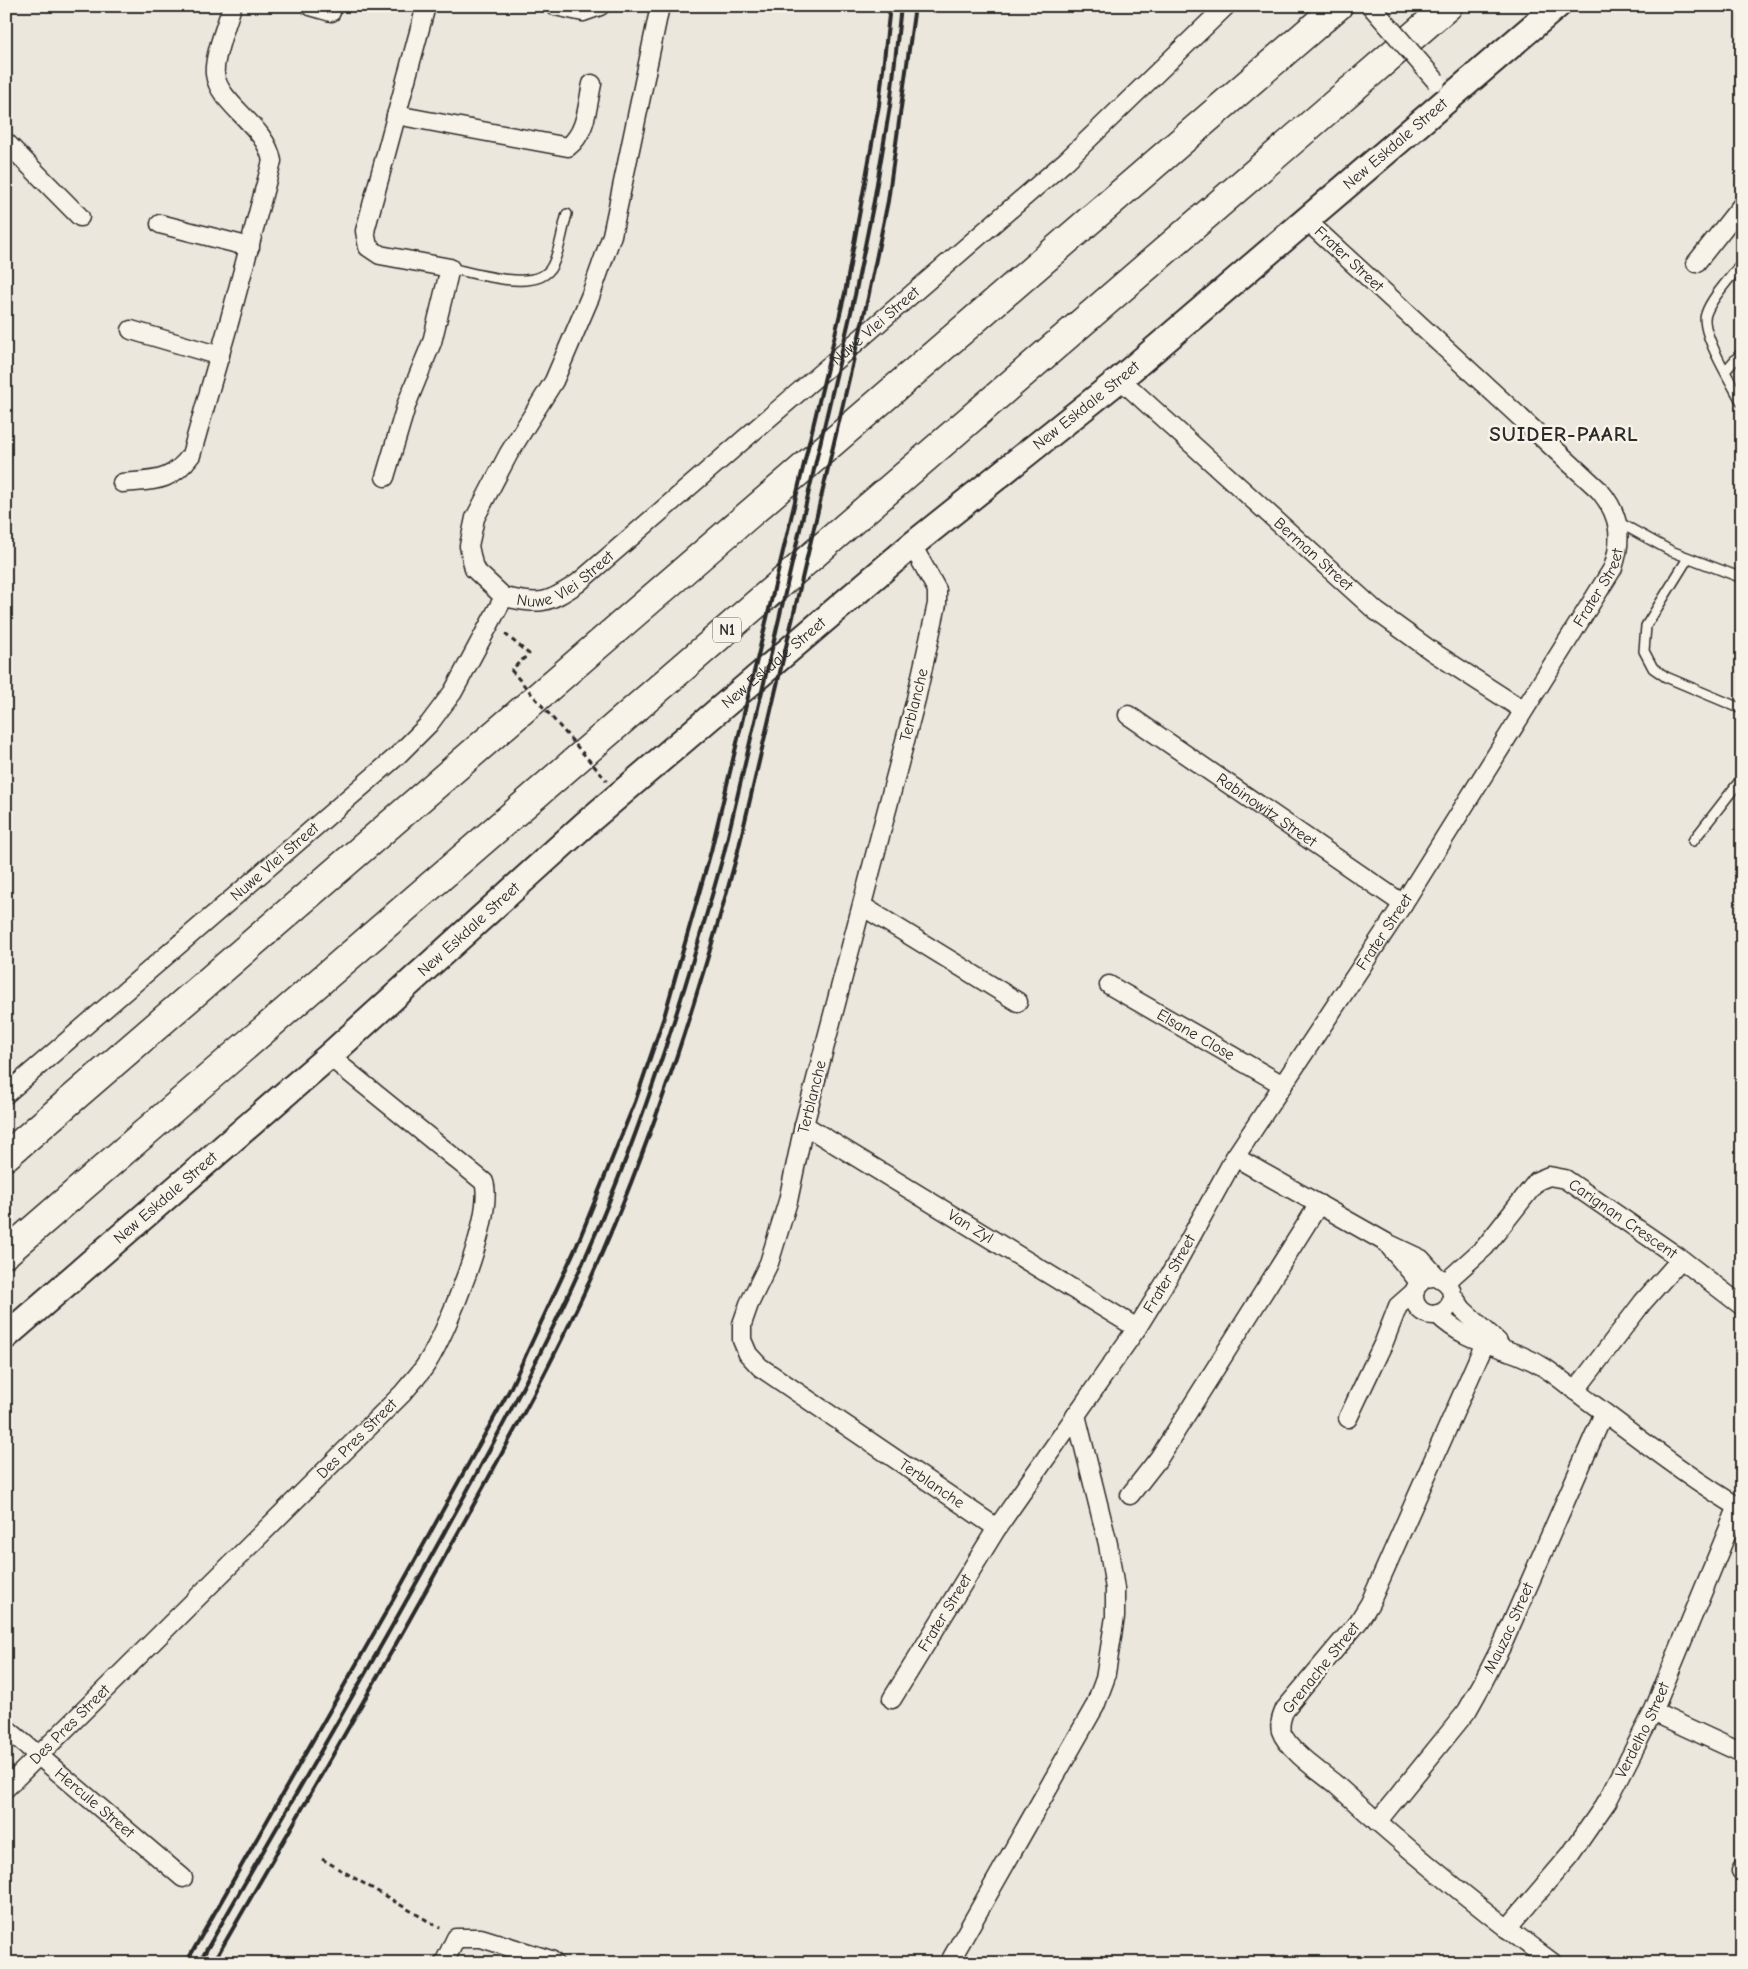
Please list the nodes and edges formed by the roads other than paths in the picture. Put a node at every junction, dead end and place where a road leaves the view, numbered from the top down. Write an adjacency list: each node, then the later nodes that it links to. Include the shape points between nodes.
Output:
1 (232, 6): 22 (street, via 216,62 217,82 263,138 272,161)
2 (310, 6): 12 (street)
3 (426, 6): 15 (street)
4 (555, 6): 5 (street, via 583,12)
5 (600, 6)
6 (660, 6): 38 (street, Nuwe Vlei Street, via 612,236 590,297 554,380 508,453 475,518 470,546 474,569)
7 (1226, 6): 38 (street, Nuwe Vlei Street, via 1067,160 578,583 547,601 532,603)
8 (1338, 6): 48 (highway)
9 (1371, 6): 14 (street, bridge)
10 (1448, 6): 58 (highway, N1)
11 (1557, 6): 14 (street, New Eskdale Street)
12 (330, 12)
13 (592, 84): 15 (street, via 583,129 568,147)
14 (1444, 89): 20 (street, New Eskdale Street)
15 (396, 116): 25 (street, via 365,231 368,247 380,255)
16 (6, 142): 19 (street)
17 (1742, 205): 23 (street)
18 (567, 214): 25 (lane, via 552,267 538,279 522,281)
19 (80, 217)
20 (1307, 221): 30 (street, New Eskdale Street); 34 (street, Frater Street, via 1599,490 1610,502)
21 (160, 224): 22 (street)
22 (250, 248): 28 (street)
23 (1696, 263)
24 (1742, 263): 29 (lane, via 1705,316 1706,331)
25 (450, 268): 32 (street, via 432,342 407,402)
26 (131, 330): 28 (street)
27 (1742, 352): 29 (lane)
28 (220, 356): 33 (street, via 195,446 184,466 165,479)
29 (1726, 370): 31 (lane)
30 (1120, 379): 35 (street, New Eskdale Street); 40 (street, Berman Street, via 1376,611)
31 (1742, 402)
32 (385, 477)
33 (122, 483)
34 (1618, 522): 36 (lane); 40 (street, Frater Street, via 1613,568)
35 (912, 545): 45 (street, Terblanche, via 938,590 938,604); 49 (street, New Eskdale Street, via 584,825)
36 (1688, 558): 37 (lane); 39 (lane, via 1646,626 1644,651 1653,668 1666,676)
37 (1742, 578)
38 (504, 597): 51 (street, Nuwe Vlei Street, via 452,692 423,731)
39 (1742, 709)
40 (1523, 710): 44 (street, Frater Street)
41 (1128, 715): 44 (street, Rabinowitz Street)
42 (1742, 778): 43 (lane)
43 (1693, 841)
44 (1403, 904): 50 (street, Frater Street)
45 (862, 906): 47 (street); 52 (street, Terblanche)
46 (1109, 984): 50 (street, Elsane Close)
47 (1018, 1002)
48 (129, 1049): 53 (highway); 54 (highway)
49 (328, 1056): 65 (street, New Eskdale Street); 79 (street, Des Pres Street, via 484,1182 487,1198 484,1216 457,1304 427,1364 404,1393)
50 (1283, 1085): 55 (street, Frater Street)
51 (6, 1094)
52 (804, 1125): 64 (street, Van Zyl); 74 (street, Terblanche, via 788,1202 769,1263 748,1304 742,1324 742,1340 748,1354 760,1366)
53 (6, 1147)
54 (6, 1156)
55 (1235, 1157): 56 (street); 64 (street, Frater Street)
56 (1319, 1204): 57 (street); 72 (street, via 1159,1458)
57 (1387, 1243): 60 (street, via 1421,1259); 61 (street)
58 (6, 1253)
59 (1681, 1259): 60 (street, Carignan Crescent, via 1565,1180 1549,1176 1532,1185 1485,1247); 62 (street, Carignan Crescent); 68 (street, via 1643,1302)
60 (1445, 1285): 61 (street, via 1428,1278); 63 (street, via 1450,1305); 66 (street)
61 (1418, 1287): 63 (street, via 1415,1301); 67 (street, via 1398,1306)
62 (1742, 1306)
63 (1430, 1312): 66 (street, via 1460,1333); 67 (street, via 1407,1317)
64 (1137, 1328): 70 (street, Frater Street)
65 (6, 1336)
66 (1487, 1339): 68 (street, via 1544,1367); 81 (street, Grenache Street, via 1370,1603 1280,1719 1281,1731 1287,1741)
67 (1384, 1342): 71 (street)
68 (1575, 1391): 69 (street)
69 (1604, 1413): 73 (street); 81 (street, Mauzac Street, via 1481,1686 1467,1711)
70 (1076, 1415): 74 (street, Frater Street); 86 (street, via 1116,1589 1116,1617 1105,1679 1095,1706)
71 (1348, 1418)
72 (1130, 1495)
73 (1740, 1508): 76 (street, Verdelho Street)
74 (998, 1528): 75 (street, Frater Street)
75 (892, 1699)
76 (1653, 1712): 78 (street); 83 (street, Verdelho Street, via 1608,1800 1570,1855)
77 (6, 1728): 79 (street, Hercule Street)
78 (1742, 1753)
79 (37, 1756): 80 (street, Des Pres Street); 82 (street, Hercule Street)
80 (6, 1788)
81 (1377, 1822): 83 (street, Grenache Street)
82 (183, 1878)
83 (1507, 1929): 87 (street, Grenache Street)
84 (444, 1963): 85 (street, via 456,1938 481,1938)
85 (554, 1963)
86 (949, 1963)
87 (1553, 1963)

